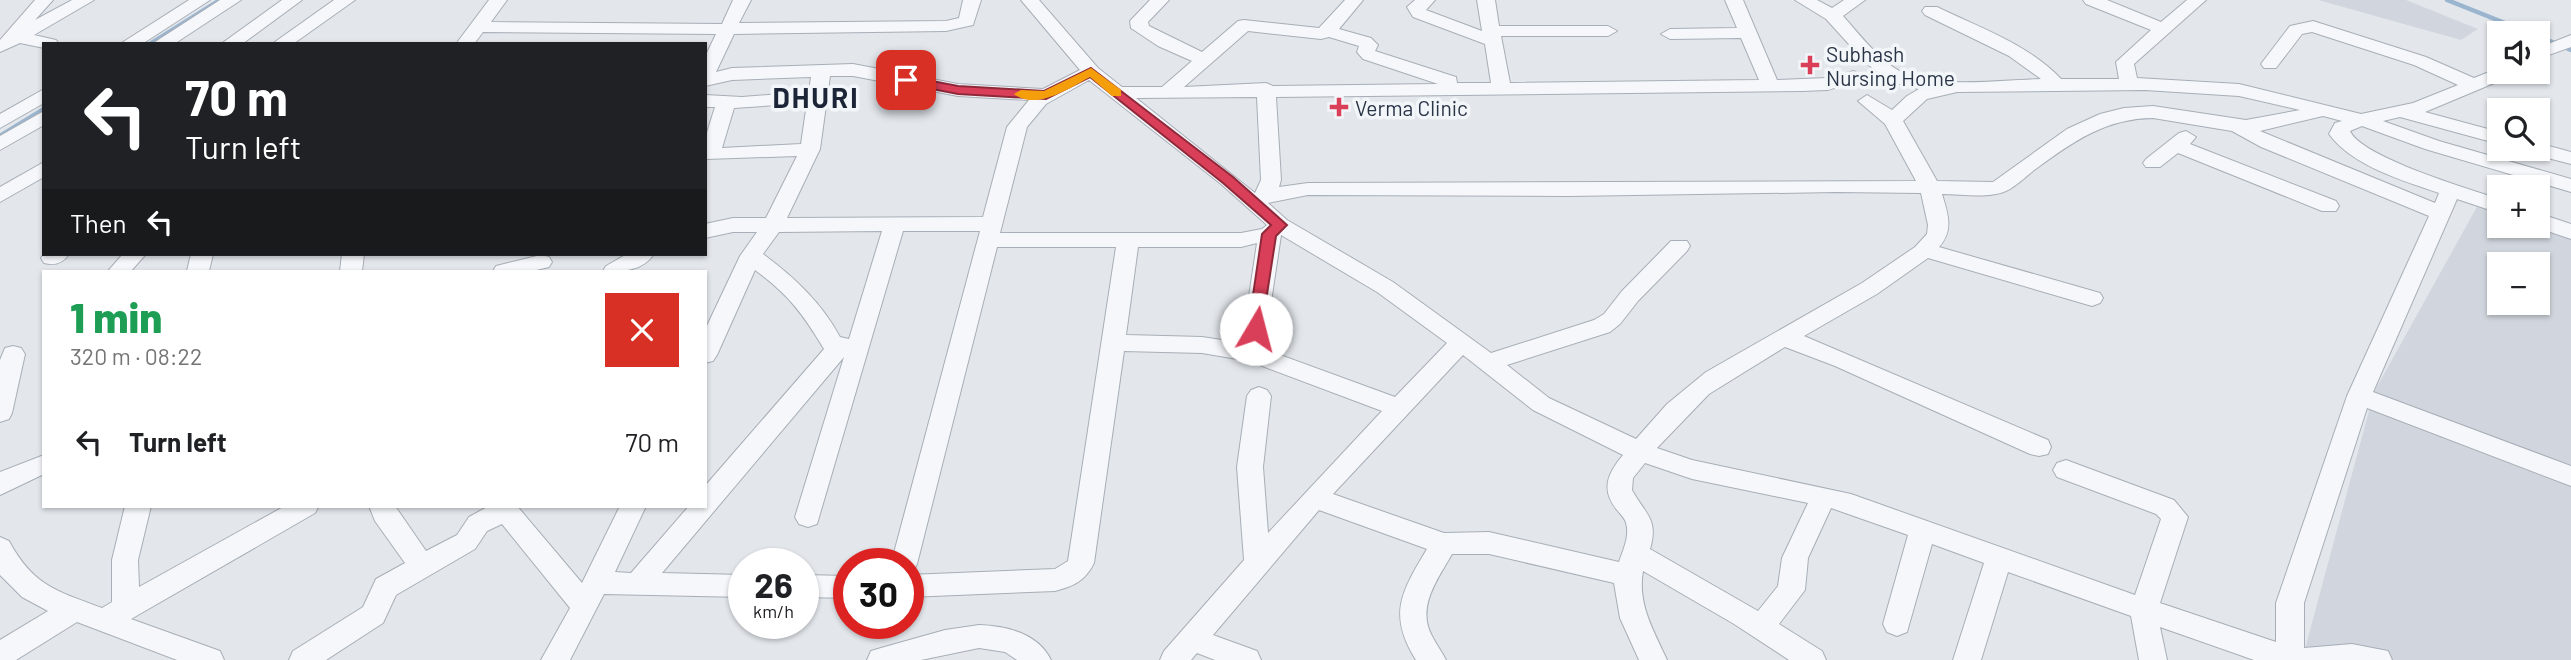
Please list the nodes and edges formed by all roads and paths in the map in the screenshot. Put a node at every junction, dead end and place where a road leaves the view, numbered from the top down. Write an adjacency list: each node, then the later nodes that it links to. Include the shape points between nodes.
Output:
1 (44, 0): 31 (street)
2 (85, 0): 31 (street)
3 (201, 0): 33 (street)
4 (232, 0): 34 (street)
5 (293, 0): 35 (street)
6 (346, 0): 36 (street)
7 (498, 0): 22 (street)
8 (742, 0): 24 (street)
9 (972, 0): 24 (street, via 969,18 957,25)
10 (1030, 0): 44 (street)
11 (1160, 0): 41 (street, via 1139,21 1140,28)
12 (1354, 0): 27 (street)
13 (1426, 0): 30 (street, via 1416,7 1419,13)
14 (1486, 0): 30 (street)
15 (1734, 0): 28 (street)
16 (1804, 0): 21 (street)
17 (1856, 0): 21 (street)
18 (2092, 0): 25 (street)
19 (2197, 0): 25 (street)
20 (1931, 11): 51 (street, via 2031,61)
21 (1832, 15): 49 (street)
22 (477, 27): 23 (street); 37 (street)
23 (550, 28): 24 (street); 38 (street)
24 (726, 29): 45 (street)
25 (2163, 29): 52 (street, via 2125,62)
26 (1608, 31): 30 (street)
27 (1328, 32): 41 (street, via 1315,35 1244,25); 54 (street, via 1365,42 1370,55)
28 (1748, 33): 29 (street); 50 (street)
29 (1670, 34)
30 (1492, 36): 55 (street)
31 (7, 40): 39 (street)
32 (2571, 40): 40 (street)
33 (132, 42)
34 (164, 42)
35 (233, 42)
36 (284, 42)
37 (466, 42)
38 (541, 42)
39 (42, 43)
40 (2550, 49)
41 (1206, 60): 58 (street)
42 (2270, 64): 53 (street, via 2296,30 2313,26 2420,61)
43 (821, 71): 47 (street); 60 (street, via 868,72 958,90); 62 (street)
44 (1091, 72): 59 (street); 60 (street)
45 (707, 73)
46 (1896, 77): 49 (street, via 1879,72); 57 (street); 63 (street, via 1912,91)
47 (707, 78)
48 (2487, 79): 53 (street)
49 (1863, 81): 50 (street); 63 (street, via 1895,106); 69 (street)
50 (1770, 85): 55 (street)
51 (2056, 85): 52 (street); 57 (street)
52 (2130, 85): 65 (street, via 2238,90)
53 (2473, 85): 66 (street)
54 (1469, 87): 55 (street); 56 (street)
55 (1501, 87)
56 (1266, 89): 58 (street); 85 (street, via 1272,160 1269,188)
57 (1937, 89): 63 (street)
58 (1169, 90): 59 (street)
59 (1116, 93): 85 (street)
60 (1046, 95): 94 (street, via 1031,106 1017,127)
61 (42, 97): 71 (street)
62 (817, 97): 64 (street); 76 (street)
63 (1909, 101): 69 (street)
64 (718, 102): 76 (street, via 713,155)
65 (2319, 111): 68 (street); 72 (street, via 2266,125)
66 (2403, 112): 68 (street); 73 (street)
67 (42, 118): 74 (street)
68 (2363, 120): 82 (street); 83 (street, via 2342,127 2339,134 2371,156)
69 (1893, 121): 81 (street)
70 (2206, 121): 72 (street); 75 (street); 81 (street, via 2158,112 2123,114 2080,132 2000,186)
71 (0, 122)
72 (2237, 126): 88 (street)
73 (2487, 135)
74 (0, 144)
75 (2175, 145): 79 (street); 87 (street)
76 (810, 149): 90 (street)
77 (2550, 153): 78 (street)
78 (2571, 159)
79 (2153, 163)
80 (42, 169): 84 (street)
81 (1928, 186): 85 (street, via 1308,188); 98 (street, via 1937,207 1939,229)
82 (2571, 186)
83 (2451, 189): 86 (street); 88 (street)
84 (0, 196)
85 (1260, 198): 93 (street)
86 (2487, 202)
87 (2329, 206)
88 (2441, 213): 116 (street)
89 (2550, 224): 95 (street)
90 (773, 226): 91 (street); 92 (street); 101 (street)
91 (894, 226): 94 (street); 110 (street)
92 (707, 230)
93 (1275, 230): 96 (street, via 1241,240); 108 (street, via 1370,277); 112 (street)
94 (989, 232): 96 (street); 137 (street)
95 (2571, 232)
96 (1128, 240): 109 (street)
97 (1679, 246): 114 (street, via 1602,326)
98 (1924, 250): 106 (street); 107 (street)
99 (133, 256): 103 (street)
100 (640, 256): 105 (street)
101 (751, 256): 110 (street, via 790,285 820,321 829,341); 111 (street)
102 (541, 262): 104 (street)
103 (120, 270)
104 (508, 270)
105 (616, 270)
106 (2092, 298)
107 (1783, 337): 119 (street); 120 (street, via 1681,402)
108 (1462, 342): 114 (street); 117 (street)
109 (1114, 343): 112 (street, via 1189,344); 144 (street, via 1077,571 1055,580)
110 (848, 347): 127 (street); 134 (street, via 838,421)
111 (707, 351)
112 (1252, 353): 117 (street)
113 (13, 354): 118 (street)
114 (1486, 363): 120 (street, via 1541,404)
115 (1259, 396): 140 (street, via 1250,467)
116 (2360, 396): 123 (street); 166 (street, via 2290,603)
117 (1399, 408): 126 (street)
118 (0, 413)
119 (2039, 447)
120 (1640, 452): 125 (street, via 1692,469); 141 (street, via 1618,483 1640,524)
121 (42, 465): 124 (street)
122 (2066, 470): 148 (street, via 2165,507 2175,517)
123 (2571, 476)
124 (0, 485)
125 (1824, 496): 135 (street); 151 (street, via 1795,558 1791,590)
126 (1314, 498): 136 (street); 140 (street)
127 (707, 502)
128 (138, 508): 149 (street)
129 (303, 508): 149 (street)
130 (382, 508): 142 (street)
131 (504, 508): 142 (street, via 478,524 466,542); 146 (street)
132 (632, 508): 146 (street)
133 (701, 508): 143 (street)
134 (808, 517)
135 (1922, 531): 139 (street); 150 (street)
136 (1444, 544): 141 (street, via 1489,543); 155 (street, via 1410,611)
137 (908, 548)
138 (1, 557): 147 (street, via 23,583 46,599)
139 (1999, 558): 148 (street); 164 (street)
140 (1258, 564): 152 (street)
141 (1631, 564): 151 (street); 162 (street, via 1628,599)
142 (422, 567): 157 (street, via 382,591 373,615)
143 (637, 584): 145 (street); 146 (street)
144 (924, 585)
145 (728, 586)
146 (591, 595): 158 (street)
147 (75, 609): 149 (street); 154 (street)
148 (2144, 610): 165 (street); 166 (street)
149 (116, 615): 156 (street)
150 (1897, 624)
151 (1761, 627): 163 (street)
152 (1183, 650): 161 (street)
153 (916, 654): 159 (street); 160 (street, via 971,638 995,637 1013,642)
154 (0, 655)
155 (1428, 659)
156 (210, 660)
157 (303, 660)
158 (555, 660)
159 (881, 660)
160 (1037, 660)
161 (1247, 660)
162 (1653, 660)
163 (1812, 660)
164 (1967, 660)
165 (2153, 660)
166 (2291, 660): 167 (street)
167 (2296, 660)
168 (2305, 660): 169 (street, via 2352,656)
169 (2378, 660)

